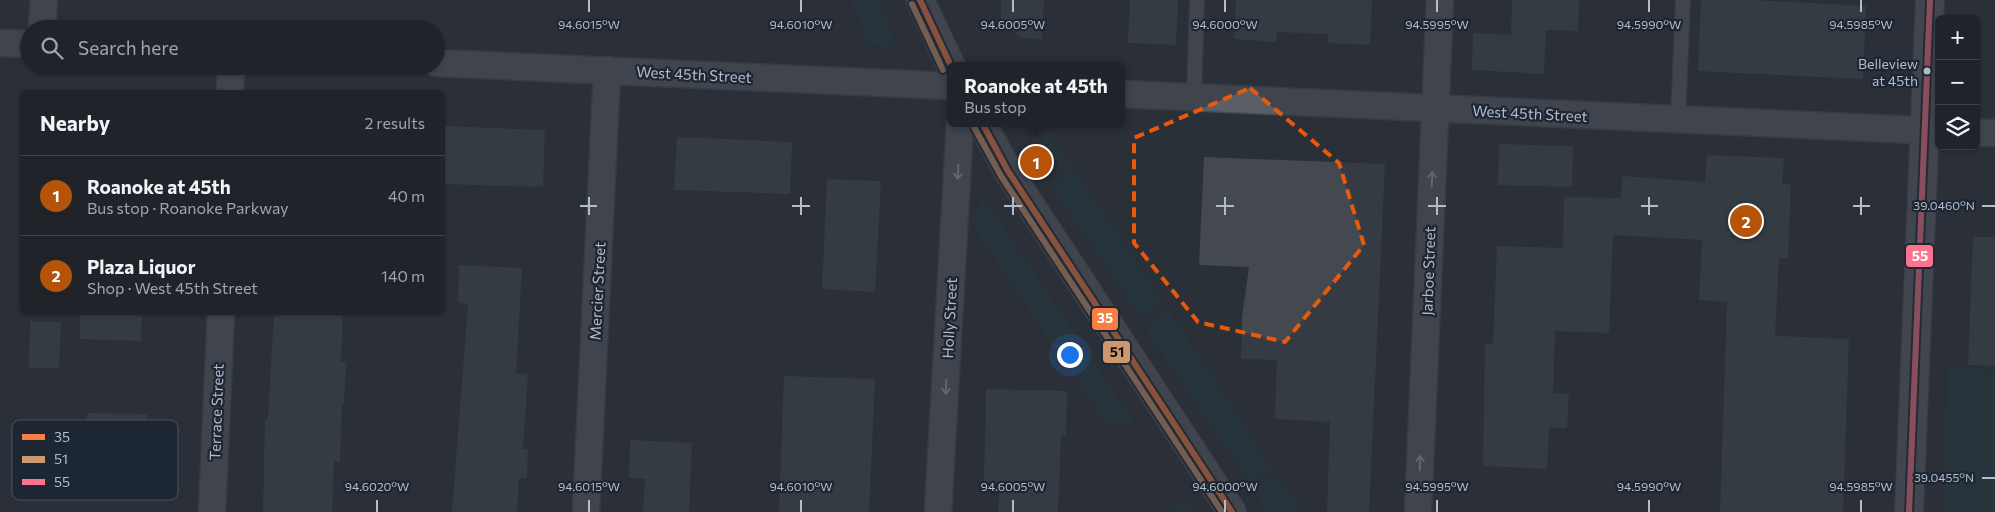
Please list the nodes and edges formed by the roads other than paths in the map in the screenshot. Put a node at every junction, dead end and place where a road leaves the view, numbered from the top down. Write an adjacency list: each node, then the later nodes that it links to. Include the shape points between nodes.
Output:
1 (44, 0): 7 (street)
2 (1197, 0): 17 (lane)
3 (1440, 0): 18 (street, Jarboe Street)
4 (1683, 0): 19 (lane)
5 (1930, 0): 22 (main road)
6 (927, 5): 10 (street)
7 (43, 20)
8 (0, 43): 9 (street)
9 (20, 44)
10 (950, 62)
11 (445, 63): 12 (street, West 45th Street)
12 (607, 70): 14 (street, West 45th Street); 27 (street, Mercier Street)
13 (231, 75): 15 (street)
14 (947, 86)
15 (230, 90)
16 (1125, 94): 17 (street, West 45th Street)
17 (1194, 98): 18 (street, West 45th Street)
18 (1435, 108): 19 (street, West 45th Street); 30 (street, Jarboe Street, one-way to 18)
19 (1678, 120): 22 (street, West 45th Street)
20 (960, 127): 28 (street, Holly Street, one-way to 28)
21 (984, 127): 29 (street, via 1008,171)
22 (1931, 131): 31 (main road)
23 (1980, 133): 24 (street)
24 (1995, 133)
25 (221, 315): 26 (street, Terrace Street)
26 (212, 512)
27 (586, 512)
28 (938, 512)
29 (1232, 512)
30 (1418, 512)
31 (1909, 512)

